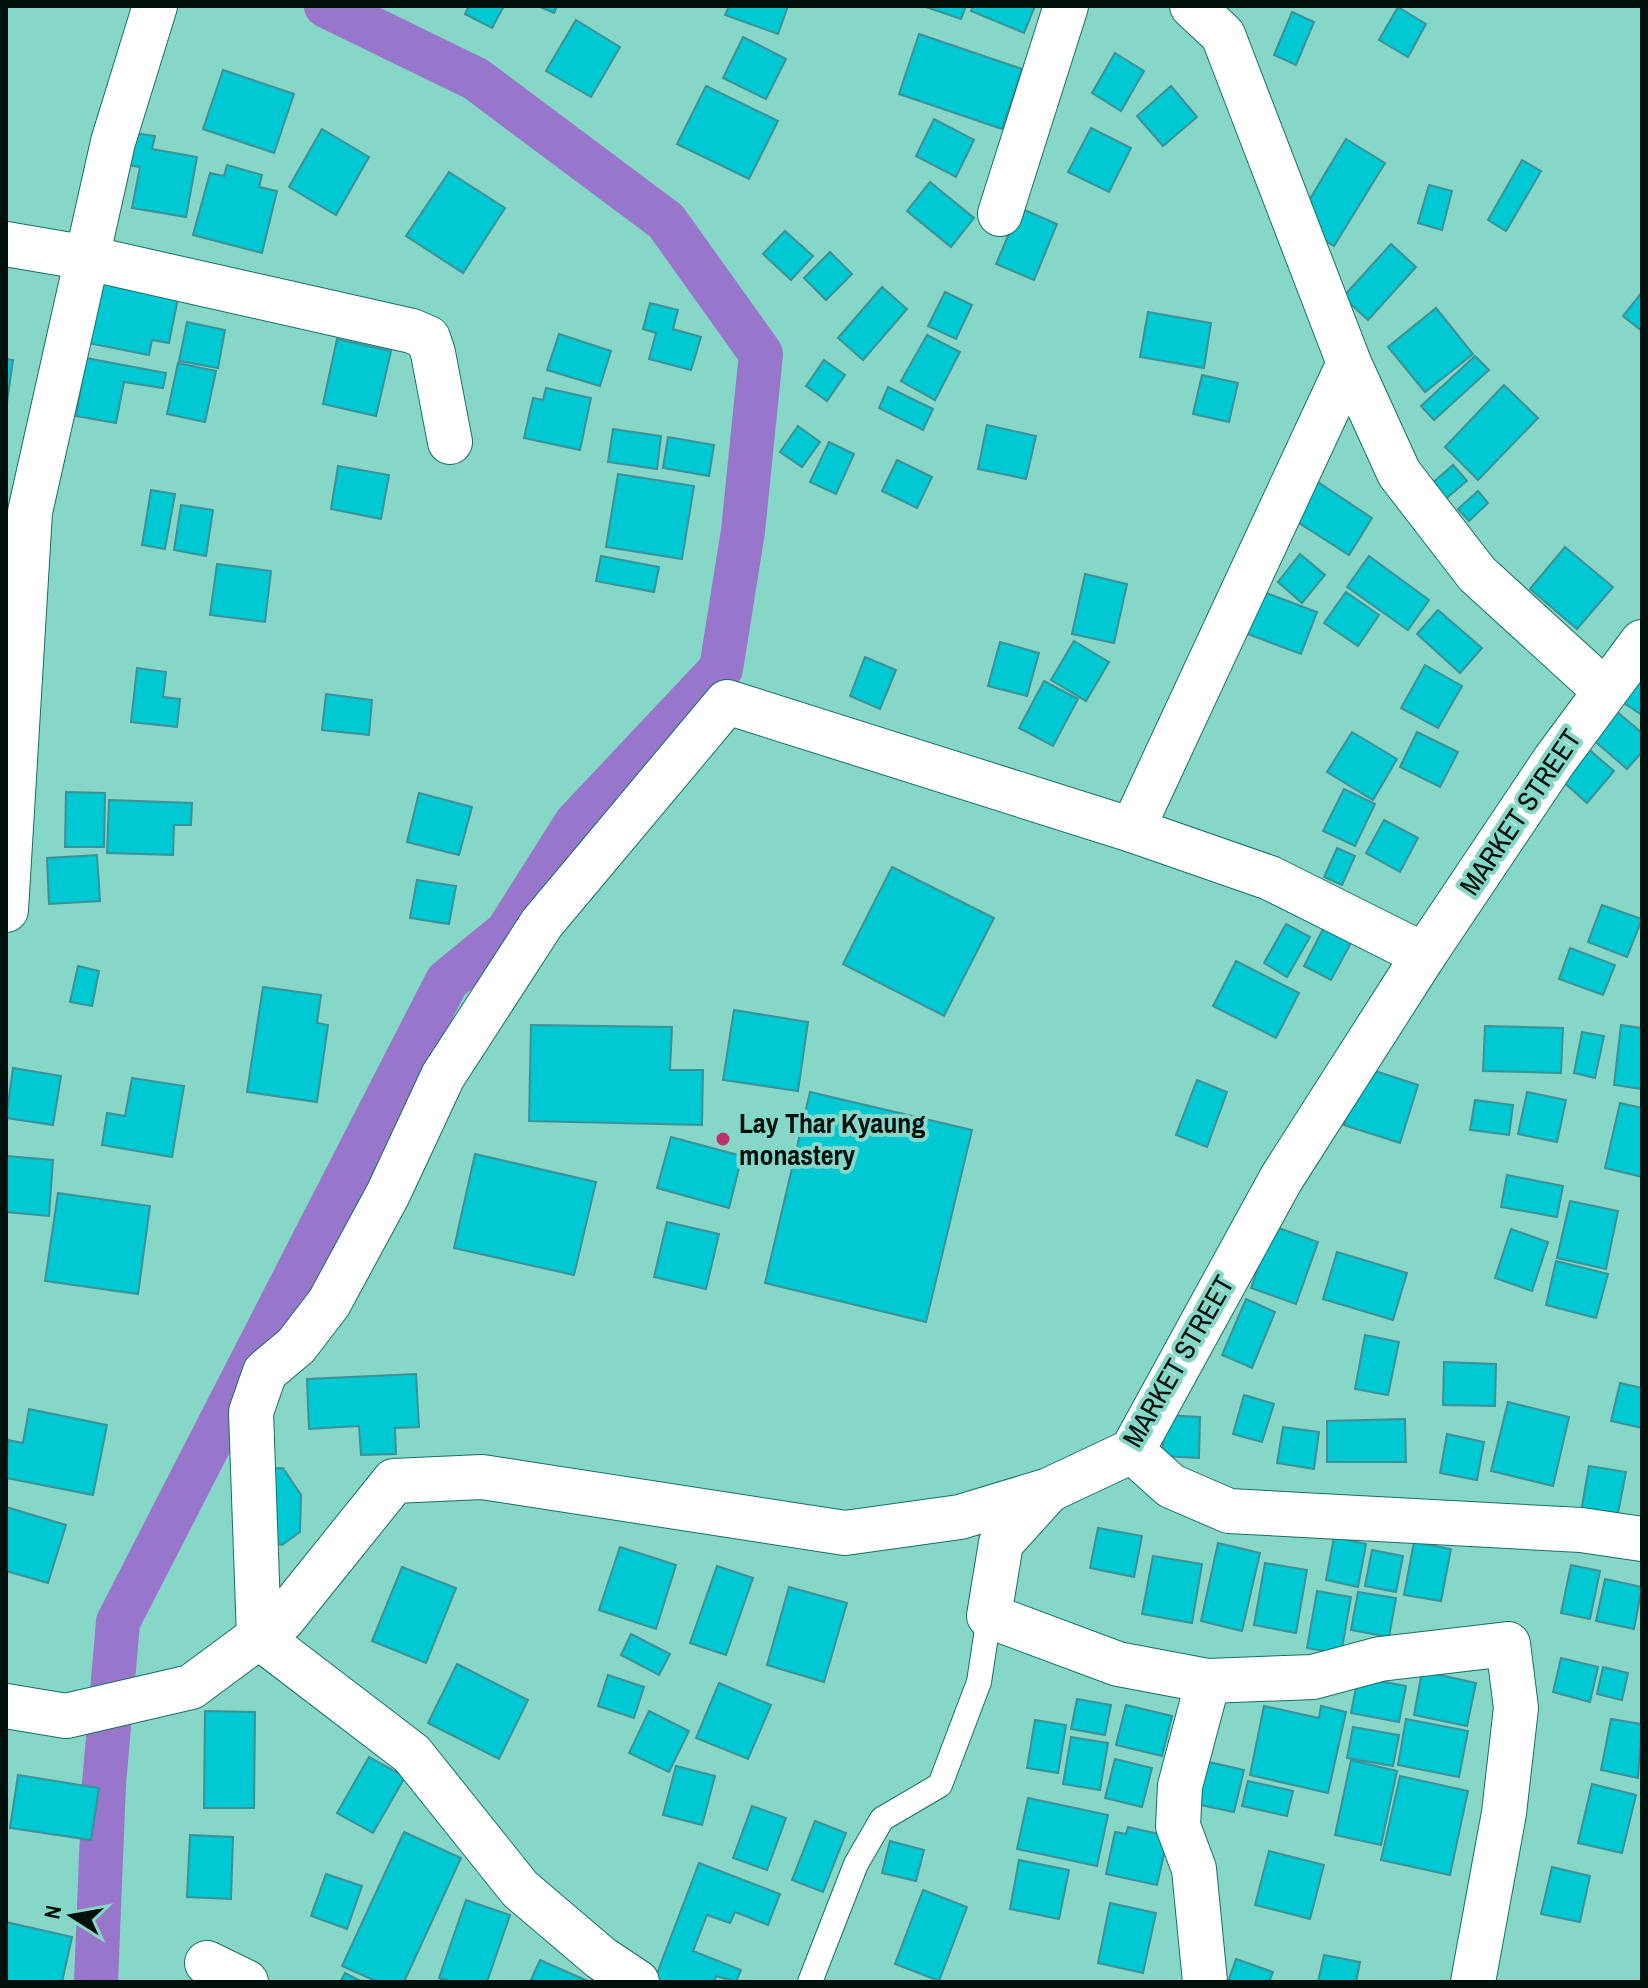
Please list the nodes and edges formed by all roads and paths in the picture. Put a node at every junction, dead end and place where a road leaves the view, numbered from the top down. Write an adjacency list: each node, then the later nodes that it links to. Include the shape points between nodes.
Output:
1 (1066, 6): 5 (street)
2 (1192, 6): 4 (street)
3 (153, 9): 7 (street, via 113,142)
4 (1234, 20): 8 (street)
5 (1000, 214)
6 (6, 244): 7 (street)
7 (88, 258): 9 (street, via 428,338); 13 (street, via 30,512)
8 (1349, 363): 11 (street, via 1399,473 1477,574); 12 (street)
9 (450, 442)
10 (1642, 642): 11 (street, MARKET STREET)
11 (1604, 690): 14 (street, MARKET STREET)
12 (1132, 830): 14 (street, via 1270,878); 19 (street, via 727,702 542,923 443,1076 329,1303 296,1346 265,1372 251,1412)
13 (7, 905)
14 (1424, 955): 15 (street, MARKET STREET, via 1281,1179)
15 (1132, 1451): 16 (street, MARKET STREET); 17 (street, via 1171,1486 1229,1511 1581,1530)
16 (1049, 1490): 18 (street, via 1001,1543); 19 (street, MARKET STREET, via 960,1517 845,1533 482,1477 394,1481 283,1619)
17 (1642, 1539)
18 (989, 1616): 20 (street, via 1118,1664); 25 (lane, via 979,1682 940,1785 882,1819 856,1864)
19 (259, 1637): 21 (street, MARKET STREET, via 191,1687 66,1716); 24 (street, via 412,1754 520,1889)
20 (1208, 1681): 26 (street, via 1180,1786 1178,1826 1194,1869); 27 (street, via 1313,1677 1380,1659 1508,1644 1516,1708 1504,1813)
21 (6, 1706)
22 (207, 1963): 23 (street)
23 (246, 1982)
24 (637, 1982)
25 (810, 1982)
26 (1205, 1982)
27 (1473, 1982)

